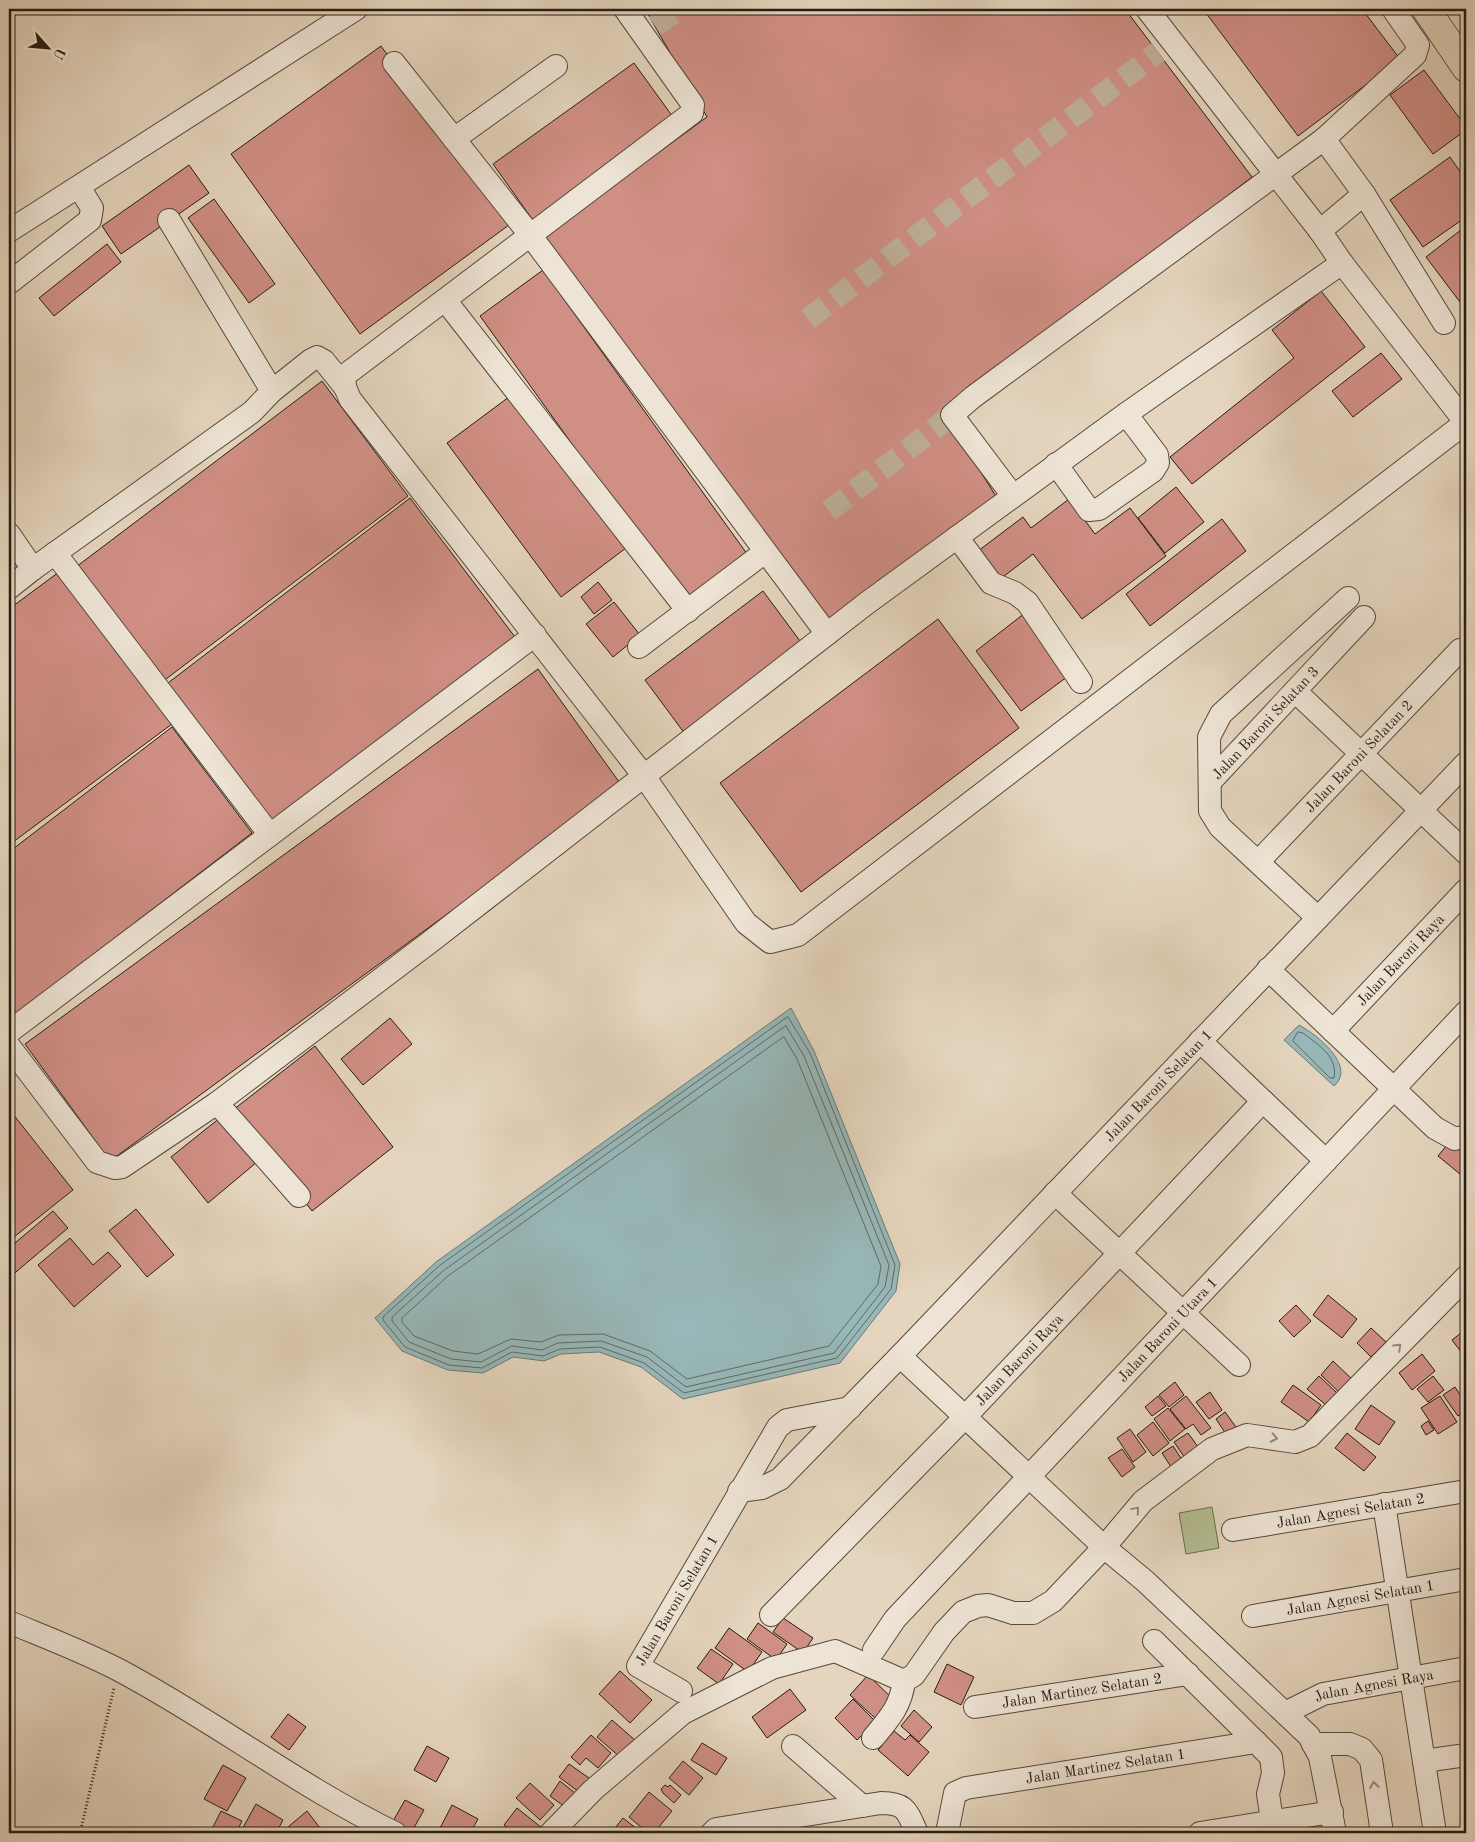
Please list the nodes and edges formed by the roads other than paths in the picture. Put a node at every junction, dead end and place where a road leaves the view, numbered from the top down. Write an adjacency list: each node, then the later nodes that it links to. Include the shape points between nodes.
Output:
1 (356, 9): 12 (street)
2 (625, 9): 17 (street, via 649,30 693,105 692,113)
3 (1147, 9): 11 (street, via 1164,47)
4 (1394, 9): 10 (street, via 1418,44 1415,55)
5 (1426, 9): 6 (main road)
6 (1463, 57)
7 (394, 63): 9 (street)
8 (556, 66): 9 (street)
9 (454, 139): 17 (street)
10 (1324, 140): 11 (street); 13 (street)
11 (1276, 174): 16 (street); 27 (street, via 950,417)
12 (79, 187): 15 (street); 19 (street, via 92,208 90,220)
13 (1364, 194): 16 (street); 21 (street)
14 (169, 220): 23 (street)
15 (9, 231)
16 (1320, 231): 18 (street)
17 (531, 236): 20 (street); 30 (street)
18 (1342, 263): 24 (street); 25 (street)
19 (9, 283)
20 (445, 300): 22 (street, via 344,376); 35 (street)
21 (1444, 323)
22 (345, 387): 23 (street, via 317,357); 38 (street, via 350,399)
23 (272, 391): 31 (street, via 252,412)
24 (1126, 414): 26 (street); 26 (street, via 1157,455 1158,462 1153,471 1099,510 1088,510)
25 (1466, 423): 45 (street, via 798,935 770,942 746,923)
26 (1056, 464): 27 (street)
27 (1013, 496): 29 (street)
28 (9, 534): 32 (street)
29 (957, 537): 37 (street); 41 (street, via 991,583 1027,602)
30 (765, 552): 35 (street); 37 (street)
31 (55, 553): 32 (street); 48 (street)
32 (33, 569): 33 (street)
33 (9, 588)
34 (1348, 598): 46 (street, Jalan Baroni Selatan 3, via 1220,714 1209,737)
35 (688, 611): 39 (street)
36 (1364, 616): 42 (street, Jalan Baroni Selatan 3)
37 (827, 634): 45 (street)
38 (535, 636): 45 (street); 48 (street)
39 (639, 647)
40 (1460, 650): 43 (street, Jalan Baroni Selatan 2)
41 (1081, 682)
42 (1295, 690): 43 (street); 46 (street, Jalan Baroni Selatan 3)
43 (1361, 753): 47 (street); 50 (street, Jalan Baroni Selatan 2)
44 (1466, 763): 47 (street, Jalan Baroni Selatan 1)
45 (644, 776): 61 (street)
46 (1210, 782): 50 (street, via 1210,811 1220,827)
47 (1421, 810): 49 (street); 52 (street, Jalan Baroni Selatan 1)
48 (270, 835): 56 (street)
49 (1466, 853)
50 (1258, 862): 52 (street)
51 (1466, 890): 55 (street, Jalan Baroni Raya)
52 (1318, 918): 53 (street, Jalan Baroni Selatan 1)
53 (1268, 970): 55 (street); 57 (street, Jalan Baroni Selatan 1)
54 (1466, 1012): 59 (street, Jalan Baroni Utara 1)
55 (1333, 1031): 59 (street)
56 (9, 1032)
57 (1200, 1041): 60 (street); 64 (street, Jalan Baroni Selatan 1)
58 (9, 1046): 61 (street, via 97,1162 106,1167 122,1167)
59 (1394, 1088): 62 (street, via 1435,1128 1455,1139); 63 (street, Jalan Baroni Utara 1)
60 (1263, 1101): 63 (street); 66 (street, Jalan Baroni Raya)
61 (217, 1103): 65 (street)
62 (1466, 1136)
63 (1326, 1161): 68 (street, Jalan Baroni Utara 1)
64 (1055, 1193): 66 (street); 69 (street, Jalan Baroni Selatan 1)
65 (298, 1196)
66 (1120, 1254): 68 (street); 72 (street, Jalan Baroni Raya)
67 (1466, 1277): 78 (street, one-way to 67, via 1143,1501 1212,1449 1247,1435 1294,1442 1310,1436)
68 (1183, 1313): 70 (street); 73 (street, Jalan Baroni Utara 1)
69 (900, 1356): 71 (street, Jalan Baroni Selatan 1); 72 (street)
70 (1239, 1365)
71 (850, 1408): 74 (street, Jalan Baroni Selatan 1, via 780,1479 762,1488); 74 (street, Jalan Baroni Selatan 1, via 787,1420 778,1427)
72 (965, 1417): 73 (street); 81 (street, Jalan Baroni Raya)
73 (1029, 1476): 78 (street); 85 (street, Jalan Baroni Utara 1, via 895,1619)
74 (739, 1491): 90 (street, Jalan Baroni Selatan 1, via 638,1666)
75 (1466, 1491): 76 (street, Jalan Agnesi Selatan 2)
76 (1384, 1504): 77 (street, Jalan Agnesi Selatan 2); 80 (street)
77 (1233, 1530)
78 (1104, 1547): 89 (street, via 1053,1601 1033,1614 1013,1613 988,1605 964,1612 944,1632 914,1675); 92 (street, via 1145,1580)
79 (1466, 1579): 80 (street, Jalan Agnesi Selatan 1)
80 (1398, 1591): 82 (street, Jalan Agnesi Selatan 1); 88 (street)
81 (771, 1615)
82 (1253, 1616)
83 (9, 1622): 102 (street, via 118,1670 348,1811)
84 (1154, 1641): 87 (street)
85 (874, 1650)
86 (1466, 1668): 88 (street, Jalan Agnesi Raya)
87 (1188, 1674): 91 (street, Jalan Martinez Selatan 2); 94 (street)
88 (1411, 1678): 92 (street, Jalan Agnesi Raya, via 1323,1694); 98 (street)
89 (904, 1681): 93 (street, via 897,1707); 103 (street, via 835,1651 772,1668 683,1713 593,1790)
90 (681, 1691)
91 (975, 1707)
92 (1285, 1714): 95 (street, via 1309,1736)
93 (872, 1738)
94 (1256, 1742): 101 (street, via 1271,1757 1273,1773 1268,1794); 106 (street, Jalan Martinez Selatan 1, via 966,1788 955,1794)
95 (1313, 1744): 100 (street, via 1320,1757); 108 (street, one-way to 95, via 1371,1760 1362,1749 1350,1744)
96 (792, 1746): 99 (street)
97 (1466, 1755): 98 (street)
98 (1424, 1761): 109 (street)
99 (862, 1806): 104 (street, via 716,1829); 105 (street, via 894,1803 905,1808)
100 (1334, 1823): 101 (street)
101 (1272, 1827): 107 (street)
102 (395, 1833)
103 (551, 1833)
104 (712, 1833)
105 (917, 1833)
106 (947, 1833)
107 (1200, 1833)
108 (1382, 1833)
109 (1435, 1833)

